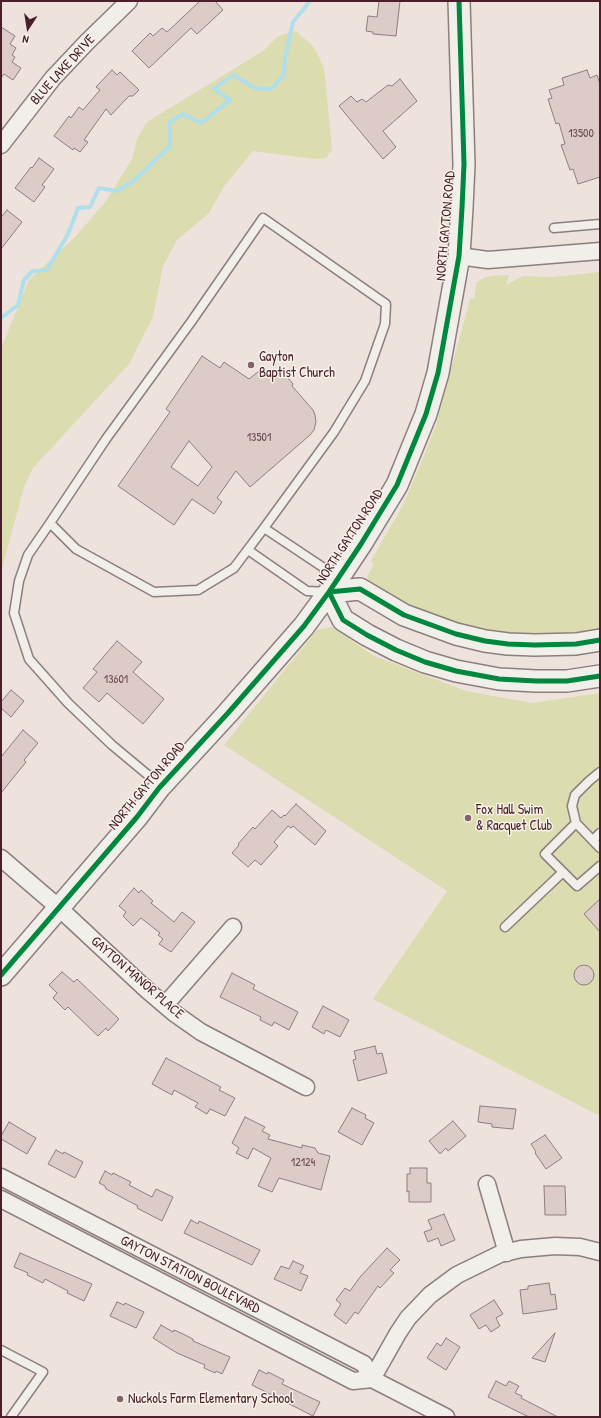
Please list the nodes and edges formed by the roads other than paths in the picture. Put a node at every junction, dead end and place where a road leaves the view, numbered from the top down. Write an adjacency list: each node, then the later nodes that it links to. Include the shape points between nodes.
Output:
1 (129, 1): 3 (street, BLUE LAKE DRIVE, via 53,78)
2 (459, 1): 7 (street, NORTH GAYTON ROAD, via 464,164)
3 (3, 139)
4 (600, 224): 5 (lane)
5 (554, 228)
6 (600, 251): 7 (street, via 488,260)
7 (459, 256): 11 (street, NORTH GAYTON ROAD, via 438,373 426,414 397,485)
8 (50, 523): 9 (lane, via 106,439 263,218 386,304 385,324 365,381 334,432); 10 (lane, via 76,549 154,592 198,590 234,568); 15 (lane, via 28,554 19,581 14,613 29,659 68,704)
9 (264, 528): 10 (lane); 11 (lane, via 324,568)
10 (248, 550): 11 (lane, via 306,591)
11 (329, 592): 12 (street, via 360,589 404,615 456,634 485,641 535,645 576,644); 13 (street, via 343,620 390,647 425,662 499,679 536,681); 15 (street, NORTH GAYTON ROAD, via 304,626)
12 (600, 640)
13 (600, 676)
14 (600, 772): 16 (lane, via 575,795 572,806)
15 (161, 786): 23 (street, NORTH GAYTON ROAD)
16 (576, 823): 18 (lane); 22 (lane, via 545,854)
17 (600, 833): 18 (lane)
18 (593, 840): 19 (lane)
19 (600, 848)
20 (1, 858): 23 (street, GAYTON MANOR PLACE)
21 (600, 866): 22 (lane, via 577,886)
22 (563, 872): 25 (lane)
23 (58, 907): 26 (street, NORTH GAYTON ROAD); 27 (street, GAYTON MANOR PLACE)
24 (233, 927): 27 (street)
25 (505, 927)
26 (1, 975)
27 (165, 1005): 28 (street, GAYTON MANOR PLACE, via 201,1032)
28 (306, 1087)
29 (1, 1177): 35 (street, GAYTON STATION BOULEVARD, via 364,1364)
30 (487, 1184): 33 (street)
31 (1, 1199): 35 (street, GAYTON STATION BOULEVARD, via 353,1381)
32 (600, 1252): 33 (street, via 580,1247 555,1246)
33 (507, 1253): 35 (street, via 481,1262 430,1295 398,1332)
34 (1, 1350): 36 (lane, via 43,1372)
35 (372, 1379): 37 (street, GAYTON STATION BOULEVARD)
36 (11, 1417)
37 (446, 1417)

